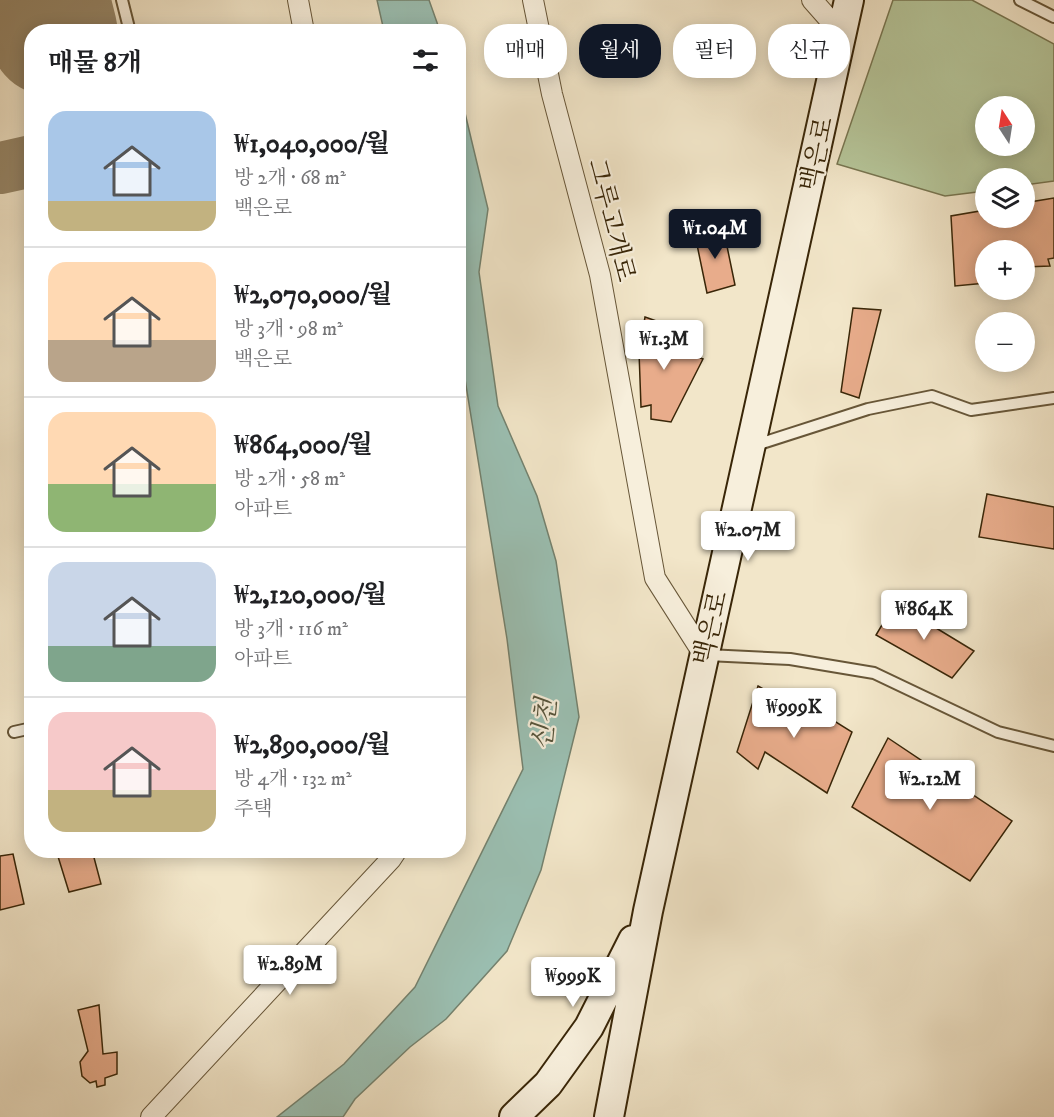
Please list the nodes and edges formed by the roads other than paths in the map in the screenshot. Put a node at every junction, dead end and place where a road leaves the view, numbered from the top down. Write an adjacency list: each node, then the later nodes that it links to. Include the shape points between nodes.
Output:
1 (122, 0): 8 (lane)
2 (298, 0): 9 (street)
3 (533, 0): 15 (street, 그루고개로, via 552,94 600,275 655,578)
4 (812, 0): 10 (street)
5 (849, 0): 11 (main road, 백은로)
6 (1020, 0): 7 (lane)
7 (1054, 17)
8 (128, 24)
9 (302, 24)
10 (833, 24)
11 (844, 24)
12 (832, 78): 14 (main road, 백은로)
13 (1054, 398): 14 (lane, via 970,410 932,396 868,409)
14 (750, 447): 15 (main road, 백은로)
15 (704, 655): 18 (lane, via 790,659 874,673 998,732); 20 (main road, 백은로)
16 (24, 730): 17 (lane)
17 (14, 732)
18 (1054, 746)
19 (392, 858): 21 (street)
20 (648, 911): 22 (main road, via 589,1027 548,1084); 23 (main road, 백은로)
21 (150, 1117)
22 (514, 1117)
23 (609, 1117)

